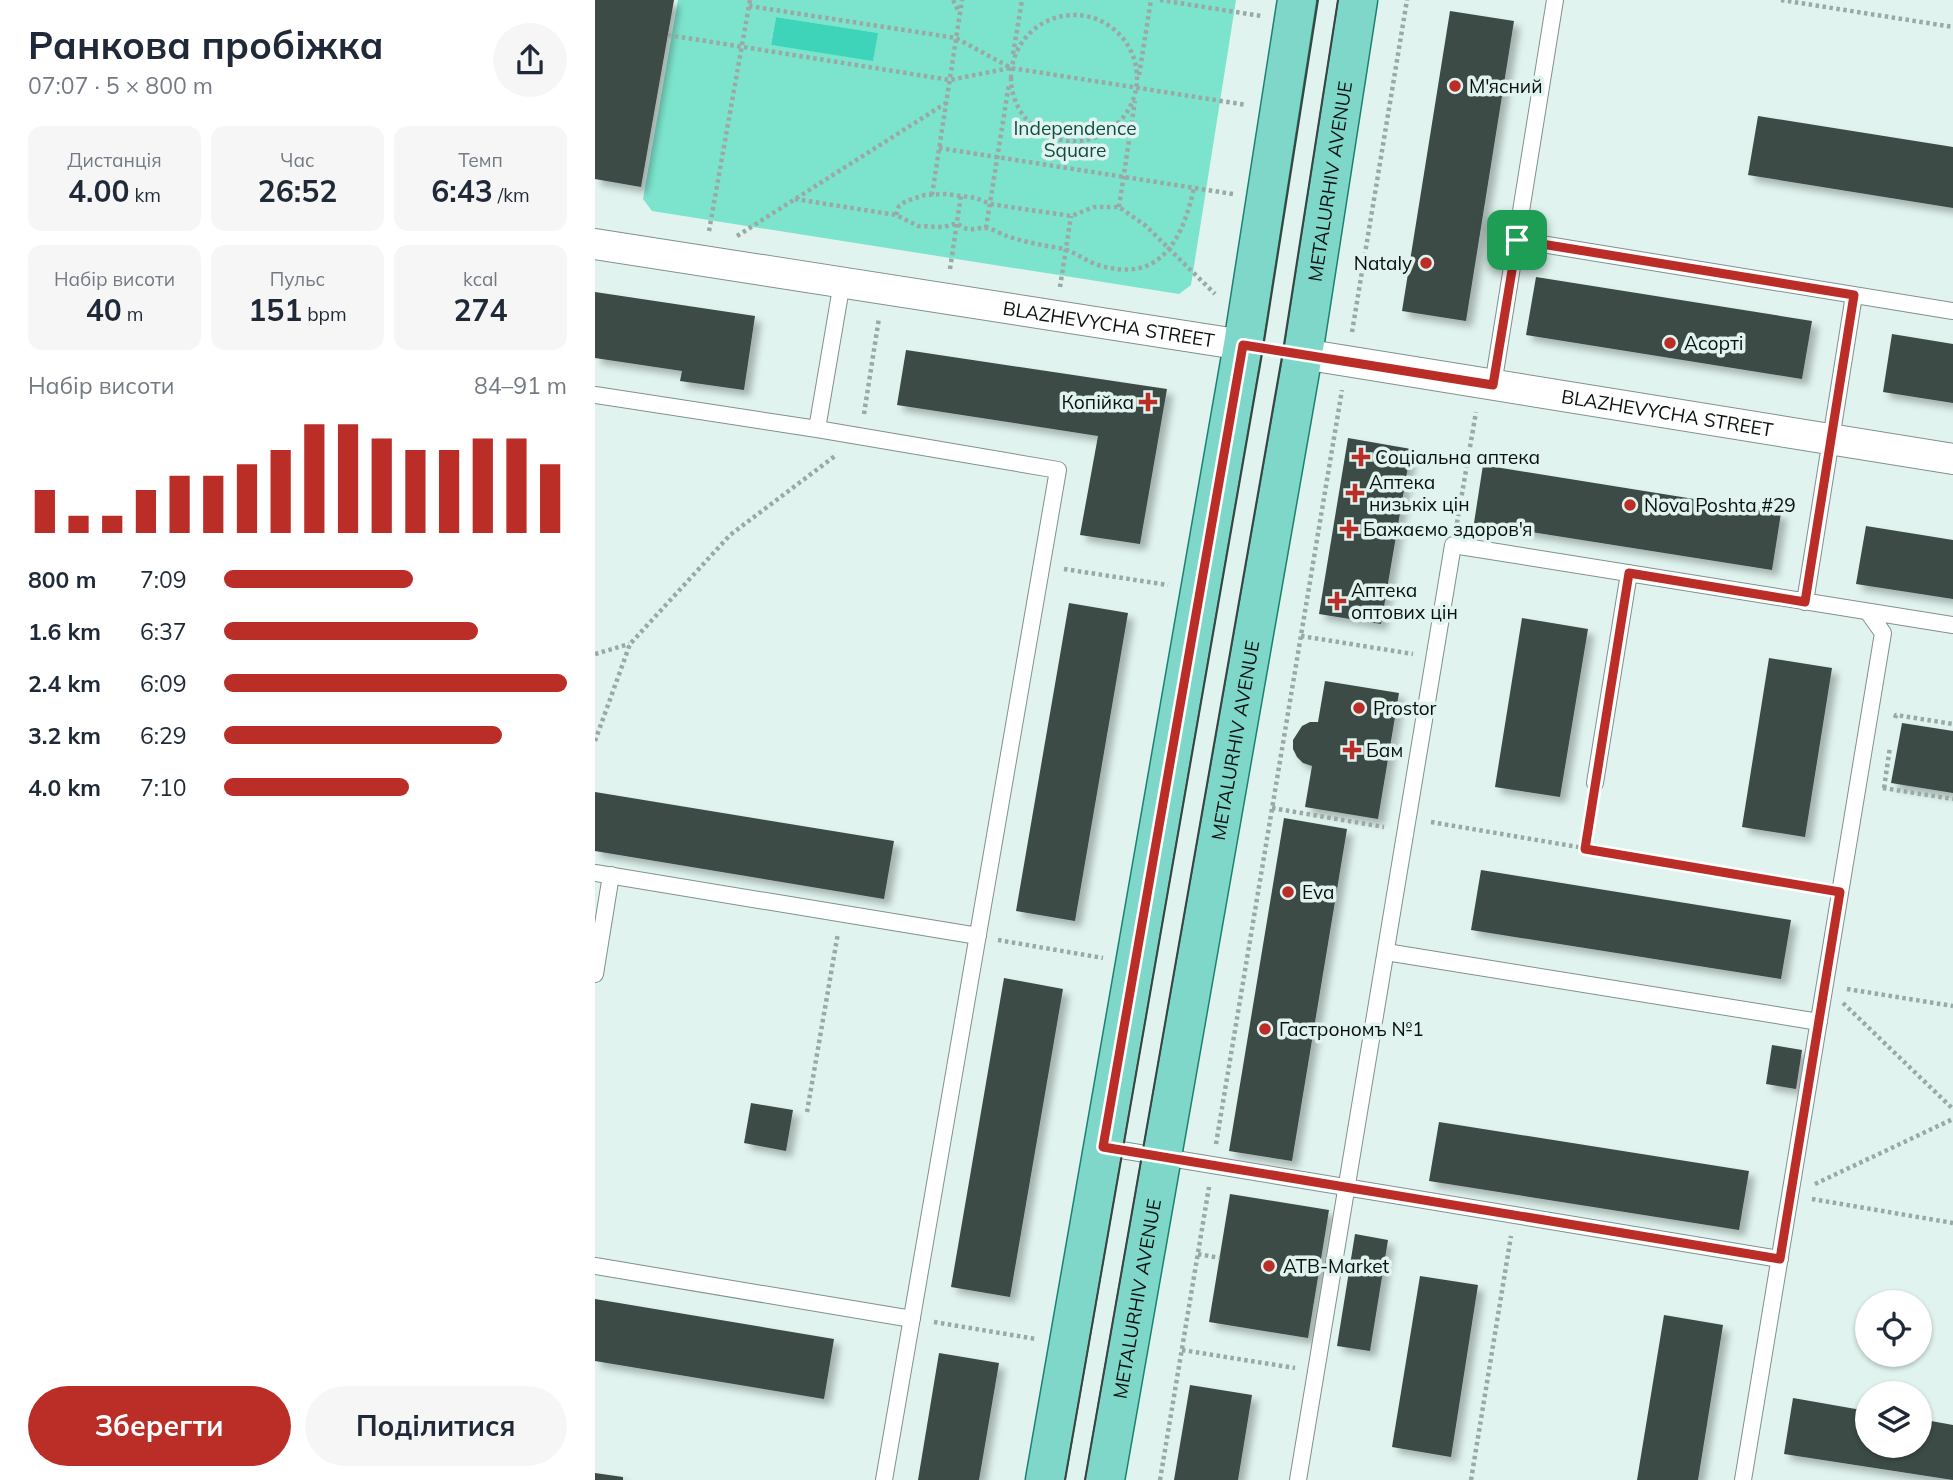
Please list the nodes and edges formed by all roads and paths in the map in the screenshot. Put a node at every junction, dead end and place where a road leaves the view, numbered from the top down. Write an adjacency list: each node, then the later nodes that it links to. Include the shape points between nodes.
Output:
1 (953, 0): 12 (path)
2 (962, 0): 12 (path)
3 (1022, 0): 18 (path)
4 (1151, 0): 20 (path)
5 (1160, 0): 13 (path)
6 (1297, 0): 51 (main road)
7 (1358, 0): 52 (main road, METALURHIV AVENUE)
8 (1407, 0): 50 (path)
9 (1555, 0): 39 (lane)
10 (1781, 0): 14 (path)
11 (749, 3): 16 (path); 17 (path)
12 (960, 15): 16 (path)
13 (1262, 16)
14 (1953, 27)
15 (668, 34): 17 (path)
16 (956, 38): 18 (path); 19 (path)
17 (741, 47): 19 (path); 37 (path)
18 (1011, 68): 19 (path); 20 (path); 20 (path, via 1013,93 1023,115 1048,136 1064,141 1097,138 1112,129 1124,118); 20 (path, via 1024,38 1037,26 1068,15 1084,15 1114,28 1126,40 1138,71); 24 (path)
19 (950, 80): 21 (path)
20 (1137, 88): 22 (path); 25 (path)
21 (946, 103): 23 (path); 30 (path)
22 (1248, 105)
23 (939, 148): 24 (path); 28 (path)
24 (997, 157): 25 (path); 31 (path)
25 (1123, 177): 26 (path); 32 (path)
26 (1194, 188): 27 (path); 42 (path)
27 (1233, 194)
28 (932, 195): 29 (path); 33 (path, via 906,201)
29 (961, 195): 31 (path); 35 (path)
30 (795, 199): 33 (path); 38 (path)
31 (990, 204): 34 (path); 36 (path)
32 (1119, 207): 34 (path, via 1094,207); 42 (path)
33 (896, 215): 35 (path, via 931,228)
34 (1071, 216): 41 (path)
35 (957, 223): 36 (path, via 971,230); 43 (path)
36 (986, 228): 41 (path, via 1025,242)
37 (708, 232)
38 (736, 236)
39 (1517, 240): 46 (lane); 53 (lane)
40 (595, 244): 44 (street, BLAZHEVYCHA STREET)
41 (1066, 249): 42 (path, via 1106,268 1131,270 1149,265); 45 (path)
42 (1171, 249): 47 (path)
43 (950, 269)
44 (842, 282): 51 (street, BLAZHEVYCHA STREET); 57 (lane)
45 (1060, 286)
46 (1854, 295): 48 (lane); 59 (lane)
47 (1217, 296)
48 (1953, 311)
49 (879, 318): 58 (path)
50 (1351, 333)
51 (1243, 345): 52 (main road, BLAZHEVYCHA STREET); 96 (main road)
52 (1303, 354): 53 (street, BLAZHEVYCHA STREET); 97 (main road, METALURHIV AVENUE)
53 (1493, 385): 59 (street, BLAZHEVYCHA STREET)
54 (1342, 390): 68 (path)
55 (595, 395): 57 (lane)
56 (1476, 412): 61 (path)
57 (817, 429): 58 (lane)
58 (860, 437): 62 (lane, via 1058,470); 69 (path, via 730,535)
59 (1831, 439): 60 (street, BLAZHEVYCHA STREET); 65 (lane)
60 (1953, 459)
61 (1453, 545): 63 (lane); 71 (lane)
62 (1042, 565): 64 (path); 86 (lane)
63 (1629, 573): 65 (lane); 77 (lane)
64 (1168, 585)
65 (1805, 602): 66 (lane)
66 (1868, 612): 67 (lane); 84 (lane, via 1883,633)
67 (1953, 625)
68 (1301, 636): 71 (path); 74 (path)
69 (629, 644): 70 (path); 76 (path)
70 (595, 654)
71 (1435, 658): 81 (lane)
72 (1896, 715): 73 (path)
73 (1953, 724)
74 (1284, 739): 75 (path); 80 (path)
75 (1293, 740)
76 (595, 741)
77 (1595, 783): 82 (path)
78 (1884, 788): 79 (path)
79 (1953, 799)
80 (1272, 808): 81 (path); 98 (path)
81 (1407, 824): 82 (path); 87 (lane)
82 (1585, 849): 84 (path)
83 (603, 874): 85 (lane); 89 (lane)
84 (1840, 892): 90 (lane)
85 (841, 914): 86 (lane); 94 (path)
86 (978, 936): 88 (path); 107 (lane)
87 (1386, 952): 92 (lane); 99 (lane)
88 (1104, 958)
89 (595, 974)
90 (1825, 985): 91 (path); 92 (lane); 93 (path)
91 (1953, 1006)
92 (1819, 1022): 100 (lane)
93 (1953, 1109)
94 (807, 1112)
95 (1953, 1119): 100 (path)
96 (1103, 1147): 97 (lane); 112 (main road)
97 (1162, 1157): 98 (lane); 113 (main road, METALURHIV AVENUE)
98 (1212, 1165): 99 (lane); 103 (path)
99 (1347, 1187): 101 (lane); 110 (lane)
100 (1790, 1196): 102 (path); 105 (lane)
101 (1515, 1215): 105 (lane); 116 (path)
102 (1953, 1223)
103 (1198, 1254): 104 (path); 109 (path)
104 (1220, 1258)
105 (1780, 1259): 117 (lane)
106 (595, 1266): 107 (lane)
107 (912, 1318): 108 (path); 111 (lane)
108 (1038, 1339)
109 (1182, 1350): 110 (path); 114 (path)
110 (1316, 1372): 115 (lane)
111 (884, 1480)
112 (1045, 1480)
113 (1105, 1480)
114 (1160, 1480)
115 (1299, 1480)
116 (1471, 1480)
117 (1743, 1480)

